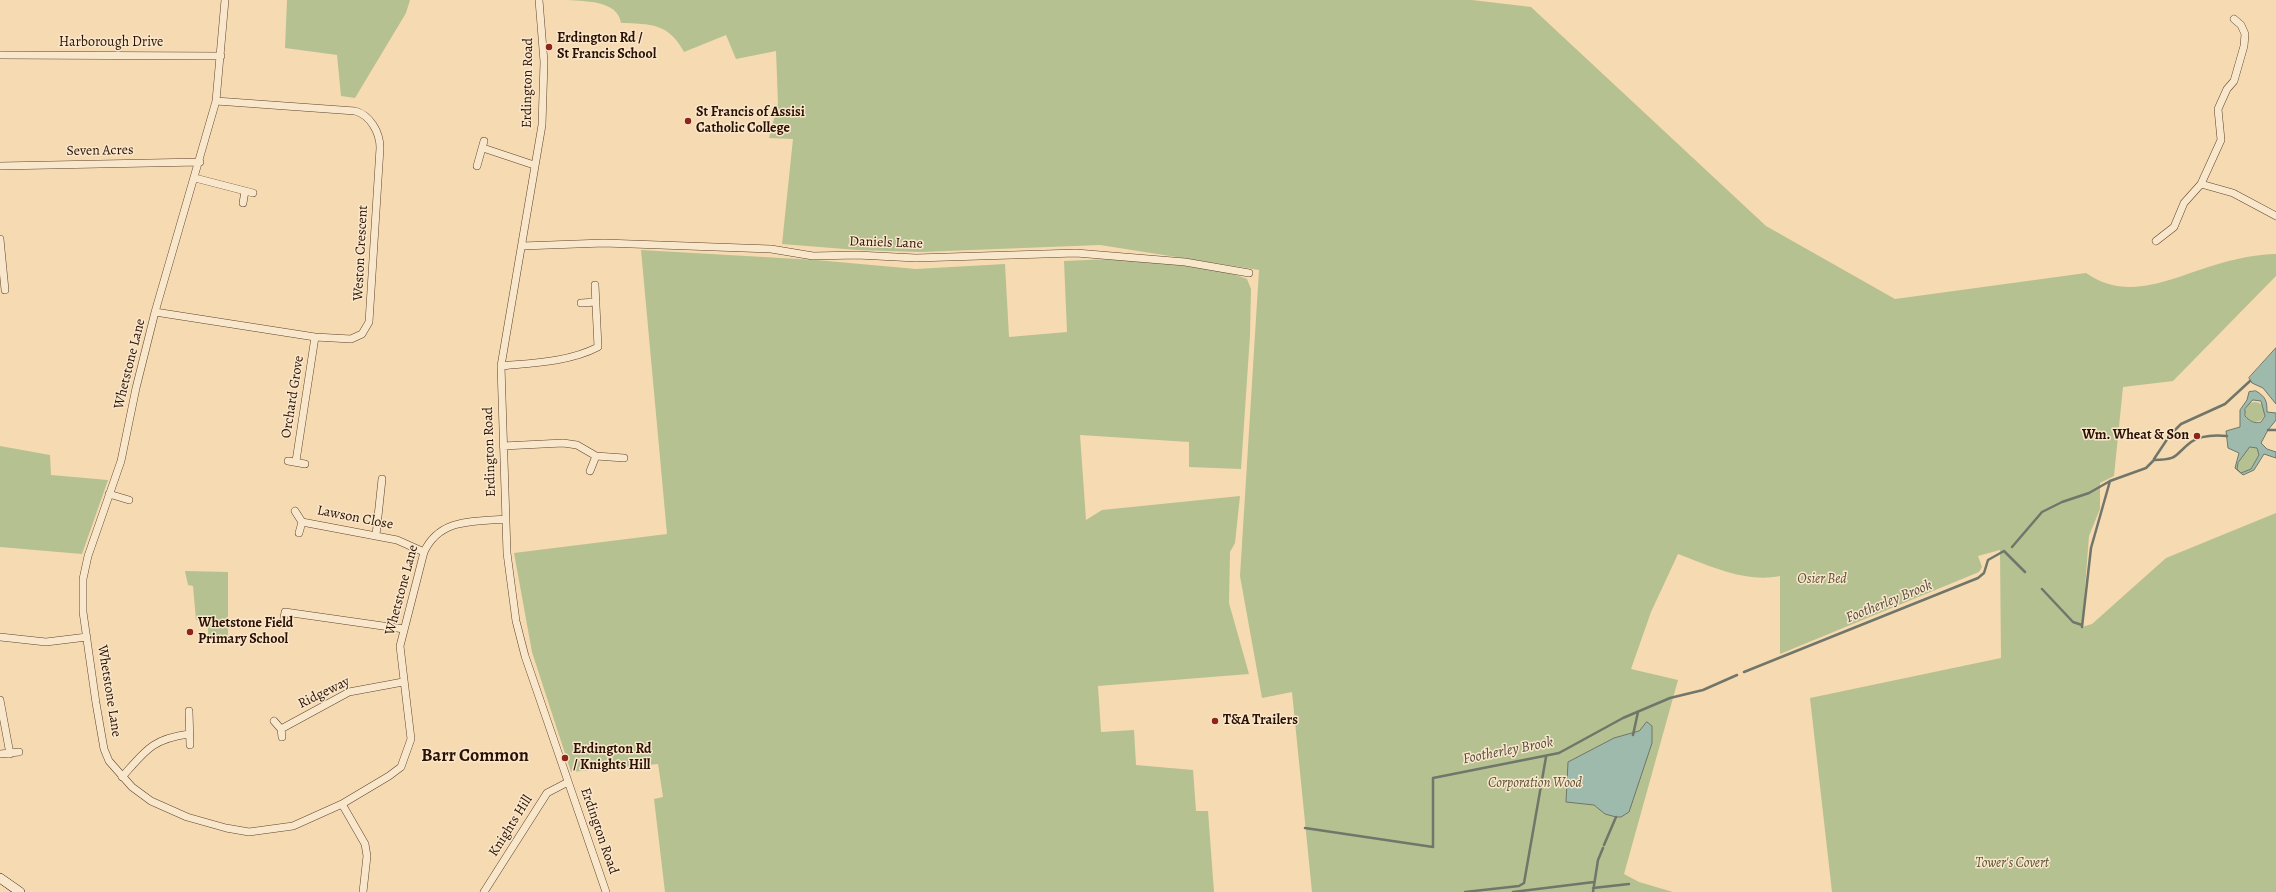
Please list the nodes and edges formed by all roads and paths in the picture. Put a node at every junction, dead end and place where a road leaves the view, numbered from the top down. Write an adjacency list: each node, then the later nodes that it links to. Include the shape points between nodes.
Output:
1 (225, 0): 5 (street, Whetstone Lane)
2 (539, 0): 8 (street, Erdington Road, via 544,70 542,125)
3 (2234, 19): 12 (street, via 2241,25 2245,34 2244,46 2234,81 2224,93 2218,109 2221,140)
4 (0, 55): 5 (street, Harborough Drive)
5 (221, 56): 6 (street, Whetstone Lane)
6 (216, 100): 7 (street, Whetstone Lane); 26 (street, Weston Crescent, via 355,111 367,118 377,133 380,152 370,322 362,334 351,339)
7 (200, 162): 9 (street, Seven Acres); 11 (street, Whetstone Lane)
8 (534, 165): 10 (street, via 483,144); 19 (street, Erdington Road)
9 (0, 166)
10 (477, 166)
11 (195, 178): 13 (street); 25 (street, Whetstone Lane)
12 (2201, 184): 16 (street, via 2233,194); 18 (street, via 2184,203 2174,227)
13 (245, 191): 14 (street); 15 (street)
14 (253, 193)
15 (243, 203)
16 (2276, 216)
17 (0, 239): 22 (street)
18 (2156, 241)
19 (522, 246): 20 (street, Daniels Lane, via 604,243 771,250 813,256 916,258 1076,252 1185,262); 27 (street, Erdington Road)
20 (1249, 273)
21 (595, 285): 23 (street)
22 (5, 290)
23 (596, 302): 24 (street); 27 (street, via 598,347 589,352 546,362)
24 (581, 303)
25 (156, 312): 26 (street, Weston Crescent); 34 (street, Whetstone Lane, via 136,388 121,461)
26 (315, 337): 31 (street, Orchard Grove, via 292,461)
27 (501, 366): 28 (street, Erdington Road)
28 (503, 446): 29 (street, via 563,443 577,445); 37 (street, Erdington Road)
29 (596, 456): 30 (street); 32 (street)
30 (624, 458)
31 (305, 464)
32 (590, 471)
33 (381, 479): 40 (street)
34 (109, 494): 35 (street); 45 (street, Whetstone Lane, via 83,579 82,602)
35 (129, 500)
36 (295, 511): 38 (street, Lawson Close)
37 (506, 519): 41 (street, Whetstone Lane, via 448,526 429,541); 56 (street, Erdington Road, via 507,553 516,621 525,656)
38 (302, 522): 39 (street, Lawson Close); 40 (street, Lawson Close)
39 (299, 533)
40 (376, 535): 41 (street, Lawson Close, via 397,540)
41 (424, 552): 43 (street, Whetstone Lane)
42 (283, 624): 43 (street, via 285,612)
43 (404, 629): 46 (street, Whetstone Lane, via 400,646)
44 (0, 637): 45 (street, via 46,642)
45 (87, 637): 55 (street, Whetstone Lane, via 104,749 109,761)
46 (403, 682): 49 (street, Ridgeway, via 349,692 282,733); 57 (street, Whetstone Lane, via 411,739 401,767)
47 (0, 700): 54 (street)
48 (189, 711): 50 (street)
49 (274, 721)
50 (189, 734): 51 (street); 55 (street, via 157,742 148,748)
51 (190, 745)
52 (19, 752): 54 (street)
53 (0, 754): 54 (street)
54 (10, 754)
55 (122, 777): 57 (street, Whetstone Lane, via 151,801 187,817 249,832 293,826)
56 (568, 782): 61 (street, Knights Hill, via 547,793); 62 (street, Erdington Road)
57 (342, 804): 60 (street, via 365,844 367,856)
58 (0, 878): 59 (main road)
59 (20, 892)
60 (363, 892)
61 (484, 892)
62 (606, 892)

